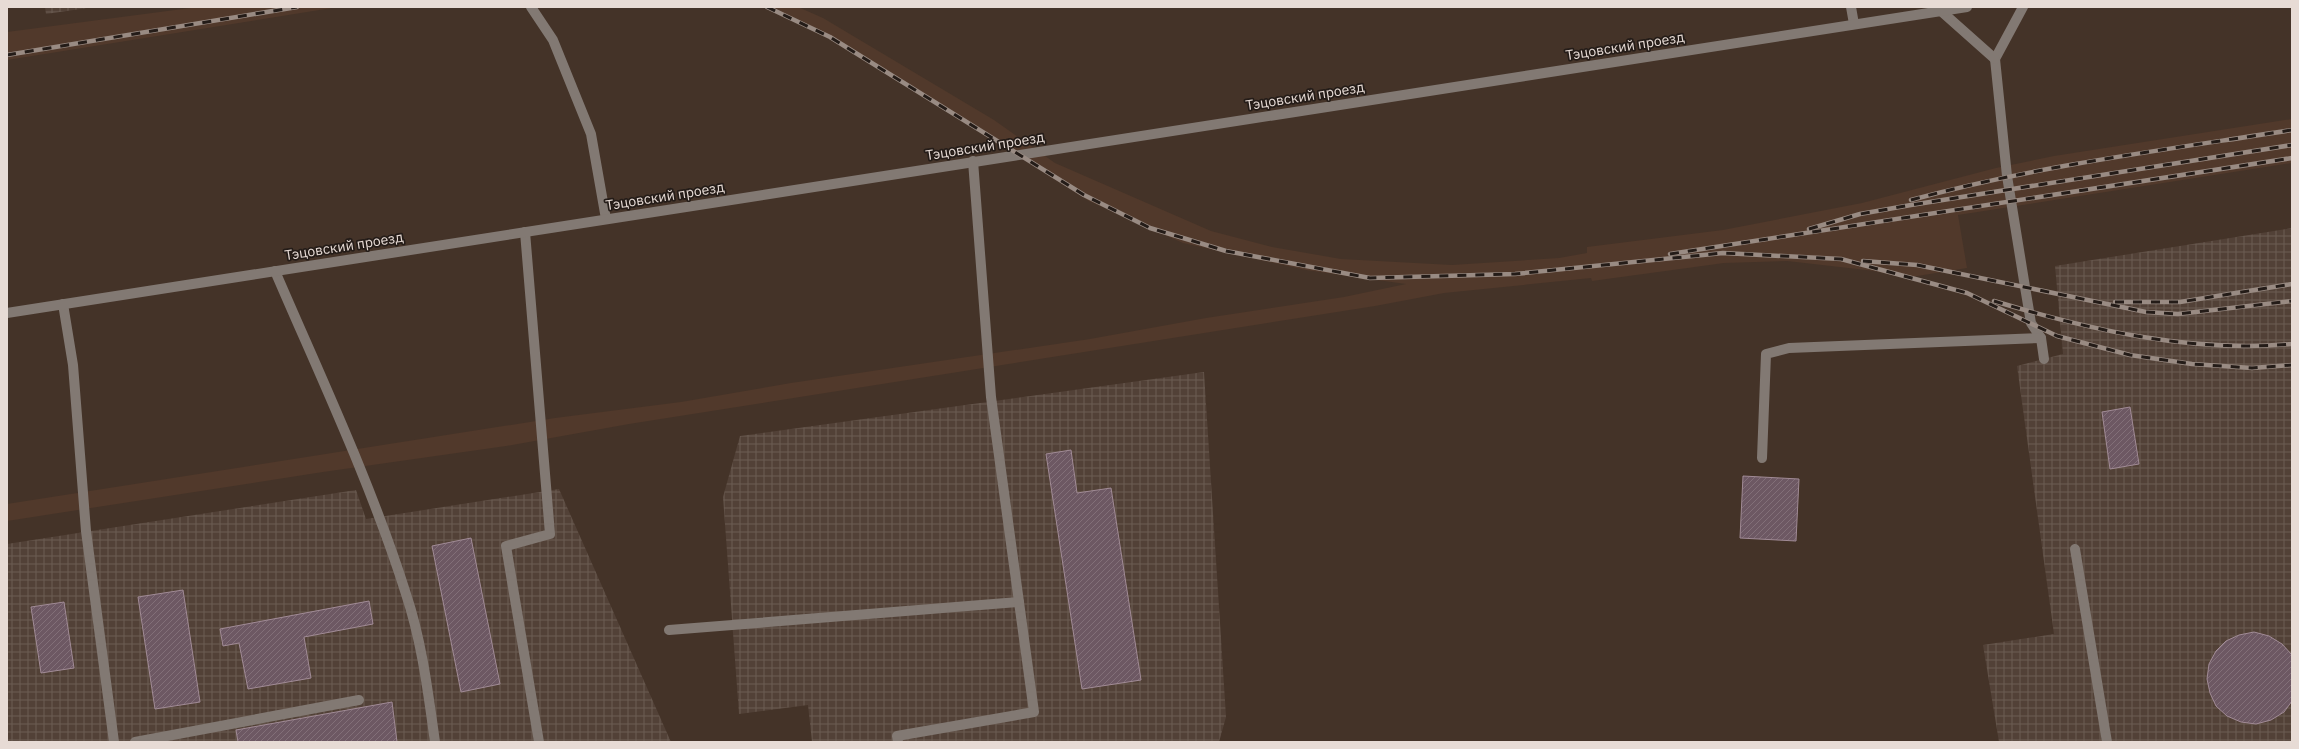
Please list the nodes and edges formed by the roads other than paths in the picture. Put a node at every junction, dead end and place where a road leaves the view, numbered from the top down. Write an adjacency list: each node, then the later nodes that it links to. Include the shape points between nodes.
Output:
1 (531, 7): 9 (street, via 553,40 591,134)
2 (1851, 7): 6 (street)
3 (1967, 7): 5 (street, Тэцовский проезд)
4 (2024, 7): 7 (street)
5 (1941, 11): 6 (street, Тэцовский проезд); 7 (street)
6 (1854, 24): 8 (street, Тэцовский проезд)
7 (1995, 59): 14 (street, via 2007,176 2031,323)
8 (973, 161): 9 (street, Тэцовский проезд); 18 (street, via 991,397)
9 (606, 220): 10 (street, Тэцовский проезд)
10 (526, 232): 11 (street, Тэцовский проезд); 24 (street, via 550,534 506,546)
11 (275, 271): 12 (street, Тэцовский проезд); 23 (street, via 368,486 406,595 425,667)
12 (64, 304): 13 (street, Тэцовский проезд); 21 (street, via 73,365 86,531)
13 (7, 313)
14 (2040, 338): 15 (street); 16 (street, via 1789,348 1766,354)
15 (2044, 359)
16 (1762, 458)
17 (2075, 549): 26 (street)
18 (1019, 602): 19 (street); 25 (street, via 1034,712 897,736)
19 (669, 630)
20 (359, 700): 22 (street)
21 (114, 742)
22 (134, 742)
23 (435, 742)
24 (539, 742)
25 (898, 742)
26 (2107, 742)

